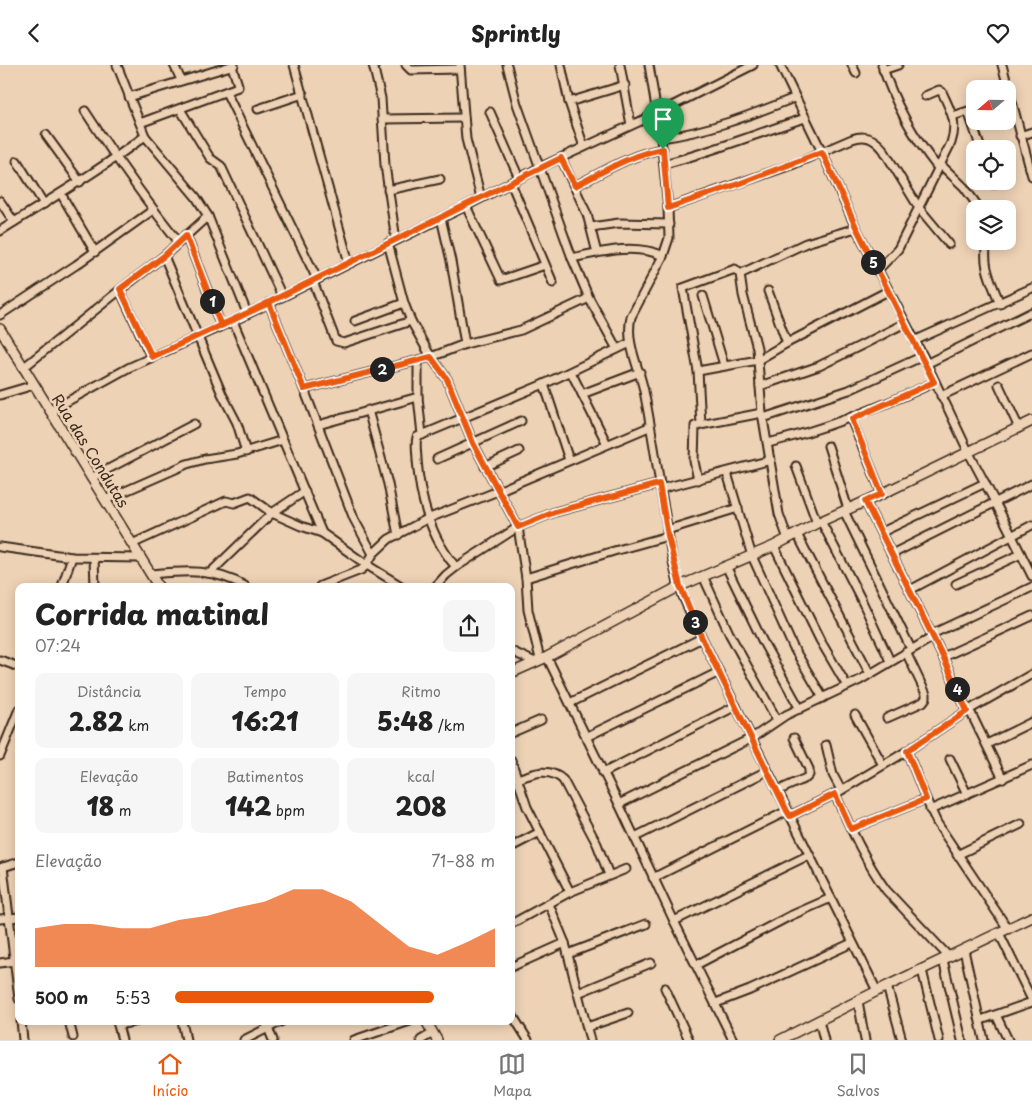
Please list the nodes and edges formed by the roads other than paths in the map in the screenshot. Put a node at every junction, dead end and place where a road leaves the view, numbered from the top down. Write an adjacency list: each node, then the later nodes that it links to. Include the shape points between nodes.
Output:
1 (117, 65): 24 (street)
2 (174, 65): 19 (street)
3 (233, 65): 19 (street); 21 (street, via 238,87)
4 (373, 65): 35 (street)
5 (406, 65): 16 (street, via 411,70)
6 (507, 65): 52 (street, via 517,104)
7 (560, 65): 26 (street)
8 (620, 65): 20 (street)
9 (650, 65): 31 (street)
10 (753, 65): 31 (street)
11 (780, 65): 25 (street)
12 (852, 65): 18 (street)
13 (898, 65): 17 (street)
14 (1002, 65): 41 (street)
15 (297, 66): 22 (street)
16 (460, 67): 33 (street)
17 (883, 67): 51 (street, via 892,94 918,141)
18 (856, 73)
19 (181, 80): 24 (street)
20 (625, 85): 26 (street); 37 (street)
21 (226, 92): 27 (street); 91 (street)
22 (303, 94): 28 (street); 87 (street)
23 (925, 96): 32 (street, via 941,91)
24 (129, 97): 36 (street)
25 (794, 97): 34 (street); 42 (street, via 734,121)
26 (569, 101): 44 (street)
27 (180, 109): 36 (street); 97 (street, via 210,158 221,166)
28 (258, 109)
29 (85, 111): 48 (street)
30 (490, 112): 54 (street)
31 (658, 113): 37 (street); 42 (street)
32 (953, 116): 43 (street, via 968,111); 51 (street, via 952,143)
33 (464, 118): 35 (street); 61 (street, via 468,149)
34 (805, 118): 46 (street); 50 (street)
35 (382, 119): 59 (street)
36 (140, 123): 40 (street)
37 (631, 125): 44 (street)
38 (1032, 132): 41 (street)
39 (46, 135): 56 (street)
40 (145, 136): 48 (street); 69 (street)
41 (1020, 136): 53 (street)
42 (662, 138): 45 (street)
43 (978, 140)
44 (584, 147): 47 (street)
45 (663, 149): 50 (street); 58 (street, via 641,153)
46 (822, 152): 66 (street); 67 (street, via 859,136 878,142); 74 (street)
47 (561, 158): 52 (street); 58 (street)
48 (116, 159): 56 (street); 68 (street)
49 (17, 161): 64 (street)
50 (664, 164): 66 (street)
51 (939, 166): 62 (street); 67 (street)
52 (541, 167): 54 (street); 86 (street)
53 (1032, 176)
54 (519, 178): 57 (street)
55 (440, 179): 59 (street)
56 (80, 182): 60 (street)
57 (511, 183): 61 (street); 88 (street)
58 (575, 186): 73 (street)
59 (388, 190): 77 (street)
60 (61, 194): 64 (street); 82 (street)
61 (481, 198): 65 (street)
62 (974, 200)
63 (0, 201): 71 (street)
64 (44, 204): 71 (street)
65 (466, 206): 70 (street); 88 (street, via 500,280)
66 (668, 208): 72 (street)
67 (919, 208): 80 (street); 89 (street, via 898,249)
68 (153, 210): 78 (street); 82 (street)
69 (208, 216): 76 (street); 104 (street)
70 (441, 218): 77 (street); 116 (street)
71 (14, 222): 75 (street)
72 (669, 224): 73 (street, via 619,223); 85 (street)
73 (591, 227): 83 (street)
74 (856, 227): 89 (street); 90 (street, via 806,243)
75 (0, 231)
76 (186, 235): 78 (street); 110 (street)
77 (396, 240): 79 (street)
78 (179, 242): 84 (street)
79 (388, 243): 87 (street); 101 (street)
80 (949, 244)
81 (985, 250): 102 (street, via 986,265)
82 (95, 252): 105 (street)
83 (597, 253): 85 (street, via 644,249); 86 (street)
84 (164, 256): 94 (street); 112 (street)
85 (664, 256): 114 (street, via 631,317)
86 (572, 258): 99 (street)
87 (349, 263): 91 (street)
88 (545, 265): 92 (street)
89 (878, 271): 96 (street)
90 (740, 274): 122 (street); 127 (street, via 734,269 683,287)
91 (315, 280): 97 (street); 108 (street, via 336,341 340,343)
92 (553, 283)
93 (1032, 288): 102 (street)
94 (120, 289): 120 (street); 126 (street)
95 (768, 291): 115 (street)
96 (888, 291): 109 (street); 115 (street)
97 (282, 296): 100 (street)
98 (703, 296): 125 (street)
99 (589, 298): 116 (street, via 521,330); 117 (street)
100 (269, 303): 104 (street); 135 (street)
101 (404, 303): 107 (street); 108 (street)
102 (1000, 304): 113 (street)
103 (1032, 312): 124 (street)
104 (246, 313): 106 (street)
105 (0, 315)
106 (233, 321): 110 (street); 153 (street)
107 (355, 321)
108 (411, 321): 121 (street)
109 (904, 323): 113 (street); 134 (street, via 819,366)
110 (221, 326): 112 (street)
111 (0, 329): 126 (street, Rua das Condutas)
112 (198, 335): 120 (street); 159 (street, via 237,423)
113 (914, 341): 119 (street)
114 (630, 343): 117 (street); 129 (street)
115 (787, 343): 122 (street)
116 (465, 344): 121 (street)
117 (617, 349): 128 (street)
118 (1032, 354): 138 (street)
119 (923, 356): 124 (street); 142 (street, via 849,389)
120 (152, 357): 141 (street)
121 (431, 357): 123 (street); 143 (street, via 447,379)
122 (758, 360): 125 (street); 134 (street)
123 (418, 361): 135 (street); 139 (street)
124 (926, 364): 130 (street)
125 (724, 365): 127 (street)
126 (23, 368): 132 (street, Rua das Condutas)
127 (698, 371): 149 (street)
128 (571, 372): 131 (street); 136 (street)
129 (640, 372): 136 (street); 150 (street)
130 (934, 382): 138 (street); 144 (street)
131 (544, 384): 143 (street); 162 (street)
132 (34, 385): 137 (street); 141 (street, Rua das Condutas)
133 (999, 385): 151 (street)
134 (760, 386): 142 (street)
135 (304, 389): 148 (street)
136 (582, 393): 156 (street)
137 (0, 395)
138 (941, 395): 160 (street)
139 (418, 397): 140 (street); 152 (street)
140 (368, 410): 148 (street); 189 (street)
141 (50, 411): 167 (street, Rua das Condutas)
142 (763, 415): 149 (street); 155 (street)
143 (463, 418): 152 (street); 154 (street)
144 (852, 419): 155 (street); 174 (street)
145 (520, 421): 154 (street)
146 (1032, 421): 151 (street)
147 (194, 425): 167 (street)
148 (318, 425): 195 (street, via 354,519)
149 (701, 425): 168 (street, via 694,427 694,461)
150 (649, 427): 156 (street); 171 (street)
151 (1019, 428): 160 (street)
152 (422, 435): 181 (street, via 416,439 418,474)
153 (284, 440): 159 (street); 172 (street)
154 (473, 443): 161 (street); 164 (street)
155 (768, 443): 163 (street)
156 (607, 444): 162 (street)
157 (828, 446): 179 (street)
158 (519, 451): 164 (street)
159 (246, 452): 175 (street, via 187,464)
160 (969, 453): 169 (street); 174 (street)
161 (437, 459)
162 (569, 460): 173 (street)
163 (771, 461): 166 (street); 191 (street, via 779,514)
164 (485, 467): 173 (street)
165 (796, 467): 182 (street)
166 (727, 473): 168 (street); 178 (street)
167 (91, 478): 175 (street, Rua das Condutas)
168 (698, 480): 171 (street)
169 (985, 483): 177 (street); 187 (street)
170 (1032, 483): 177 (street)
171 (659, 486): 184 (street, via 563,510); 186 (street)
172 (305, 491): 180 (street); 185 (street)
173 (498, 491): 181 (street); 184 (street)
174 (882, 494): 176 (street)
175 (104, 500): 192 (street, Rua das Condutas)
176 (865, 501): 179 (street); 187 (street)
177 (995, 502): 190 (street); 196 (street)
178 (738, 508): 186 (street); 198 (street)
179 (846, 510): 182 (street); 224 (street)
180 (272, 513): 185 (street); 192 (street, via 252,497 234,503 226,501); 206 (street)
181 (427, 519): 189 (street); 204 (street, via 445,555)
182 (819, 522): 188 (street); 229 (street)
183 (1032, 525): 190 (street)
184 (518, 527): 204 (street); 209 (street)
185 (322, 533): 202 (street)
186 (668, 533): 209 (street); 218 (street)
187 (882, 533): 196 (street)
188 (797, 534): 191 (street); 233 (street)
189 (398, 535): 195 (street)
190 (1011, 535): 197 (street); 220 (street)
191 (788, 539): 193 (street)
192 (132, 544): 201 (street, Rua das Condutas)
193 (774, 546): 198 (street); 235 (street, via 820,640)
194 (0, 547): 199 (street)
195 (373, 554): 202 (street)
196 (892, 554): 220 (street)
197 (1021, 554): 205 (street); 217 (street)
198 (752, 556): 203 (street); 236 (street, via 793,647)
199 (72, 557): 200 (street); 210 (street)
200 (94, 558): 201 (street); 211 (street)
201 (140, 558): 207 (street, Rua das Condutas)
202 (367, 565): 214 (street); 215 (street)
203 (726, 566): 208 (street); 239 (street)
204 (456, 567): 216 (street)
205 (1031, 571)
206 (210, 573): 207 (street, via 190,570); 213 (street)
207 (151, 574): 212 (street, Rua das Condutas)
208 (703, 576): 218 (street); 245 (street, via 729,633)
209 (526, 578): 227 (street, via 528,610)
210 (63, 583)
211 (95, 583)
212 (156, 583)
213 (239, 583)
214 (328, 583)
215 (396, 583)
216 (439, 583)
217 (956, 584)
218 (680, 586): 223 (street); 227 (street)
219 (1032, 587): 222 (street)
220 (910, 591): 222 (street)
221 (1032, 616): 226 (street)
222 (932, 636): 224 (street); 226 (street)
223 (702, 638): 232 (street); 237 (street)
224 (908, 651): 229 (street); 243 (street, via 926,698)
225 (515, 652): 227 (street)
226 (943, 657): 240 (street)
227 (541, 659): 231 (street); 237 (street)
228 (0, 660): 230 (street)
229 (890, 661): 233 (street)
230 (15, 666)
231 (515, 671)
232 (719, 672): 238 (street); 248 (street)
233 (870, 674): 235 (street)
234 (1032, 674): 240 (street)
235 (847, 686): 236 (street)
236 (823, 698): 239 (street)
237 (570, 703): 248 (street)
238 (736, 706): 249 (street); 261 (street)
239 (800, 709): 245 (street)
240 (968, 710): 252 (street); 254 (street)
241 (855, 715): 257 (street)
242 (15, 717): 251 (street)
243 (887, 718)
244 (541, 720): 247 (street)
245 (777, 720): 249 (street)
246 (1032, 722): 252 (street)
247 (515, 731)
248 (586, 737): 261 (street)
249 (752, 738): 260 (street); 270 (street)
250 (794, 738): 266 (street, via 809,775)
251 (2, 744): 255 (street)
252 (988, 744): 263 (street)
253 (826, 745): 267 (street)
254 (907, 751): 257 (street); 269 (street)
255 (0, 756)
256 (950, 759): 268 (street)
257 (884, 765): 267 (street)
258 (1032, 765): 263 (street)
259 (515, 771): 262 (street)
260 (767, 771): 266 (street); 276 (street)
261 (603, 773): 270 (street)
262 (518, 779): 264 (street); 283 (street, via 548,771 563,779 597,844)
263 (1003, 779): 268 (street)
264 (520, 787): 265 (street); 275 (street)
265 (515, 790)
266 (777, 791): 272 (street)
267 (838, 792): 272 (street); 274 (street)
268 (967, 794): 271 (street)
269 (926, 799): 271 (street); 274 (street)
270 (619, 804): 276 (street)
271 (930, 810): 279 (street)
272 (788, 814): 278 (street); 284 (street)
273 (1021, 823): 279 (street)
274 (851, 829): 301 (street, via 886,890)
275 (540, 832): 277 (street); 285 (street)
276 (634, 837): 284 (street)
277 (515, 845)
278 (809, 855): 286 (street); 292 (street)
279 (958, 855): 295 (street)
280 (15, 863): 281 (street)
281 (2, 867): 290 (street)
282 (626, 869): 283 (street)
283 (609, 875): 285 (street)
284 (653, 878): 292 (street)
285 (570, 892): 287 (street)
286 (831, 898): 297 (street); 305 (street)
287 (549, 905): 293 (street); 296 (street)
288 (15, 917): 290 (street)
289 (1032, 917): 295 (street)
290 (10, 918): 291 (street); 300 (street)
291 (0, 919)
292 (674, 921): 305 (street)
293 (515, 922)
294 (646, 924): 299 (street)
295 (1003, 931): 298 (street); 313 (street)
296 (565, 943): 299 (street); 304 (street)
297 (852, 943): 310 (street); 314 (street)
298 (964, 950): 301 (street); 319 (street)
299 (568, 954): 311 (street)
300 (15, 958)
301 (946, 958): 307 (street); 348 (street)
302 (0, 963): 306 (street)
303 (651, 963): 311 (street)
304 (515, 965)
305 (696, 965): 314 (street)
306 (15, 966)
307 (922, 970): 308 (street); 347 (street)
308 (888, 985): 310 (street); 346 (street)
309 (665, 987): 341 (street)
310 (877, 991): 312 (street)
311 (578, 993): 328 (street)
312 (858, 1001): 318 (street); 345 (street)
313 (1032, 1001): 316 (street)
314 (716, 1003): 342 (street)
315 (628, 1013): 328 (street)
316 (996, 1015): 319 (street); 350 (street)
317 (515, 1019): 339 (street)
318 (819, 1020): 343 (street); 344 (street)
319 (981, 1020): 349 (street)
320 (21, 1025): 332 (street)
321 (70, 1025): 330 (street)
322 (118, 1025): 333 (street)
323 (183, 1025): 334 (street)
324 (265, 1025): 335 (street)
325 (266, 1025): 336 (street)
326 (400, 1025): 331 (street)
327 (428, 1025): 329 (street)
328 (587, 1027): 340 (street)
329 (435, 1036): 338 (street)
330 (72, 1037)
331 (367, 1038): 337 (street)
332 (23, 1040)
333 (122, 1040)
334 (186, 1040)
335 (244, 1040)
336 (273, 1040)
337 (354, 1040)
338 (421, 1040)
339 (528, 1040)
340 (590, 1040)
341 (689, 1040)
342 (733, 1040)
343 (780, 1040)
344 (824, 1040)
345 (865, 1040)
346 (902, 1040)
347 (939, 1040)
348 (962, 1040)
349 (984, 1040)
350 (1008, 1040)

